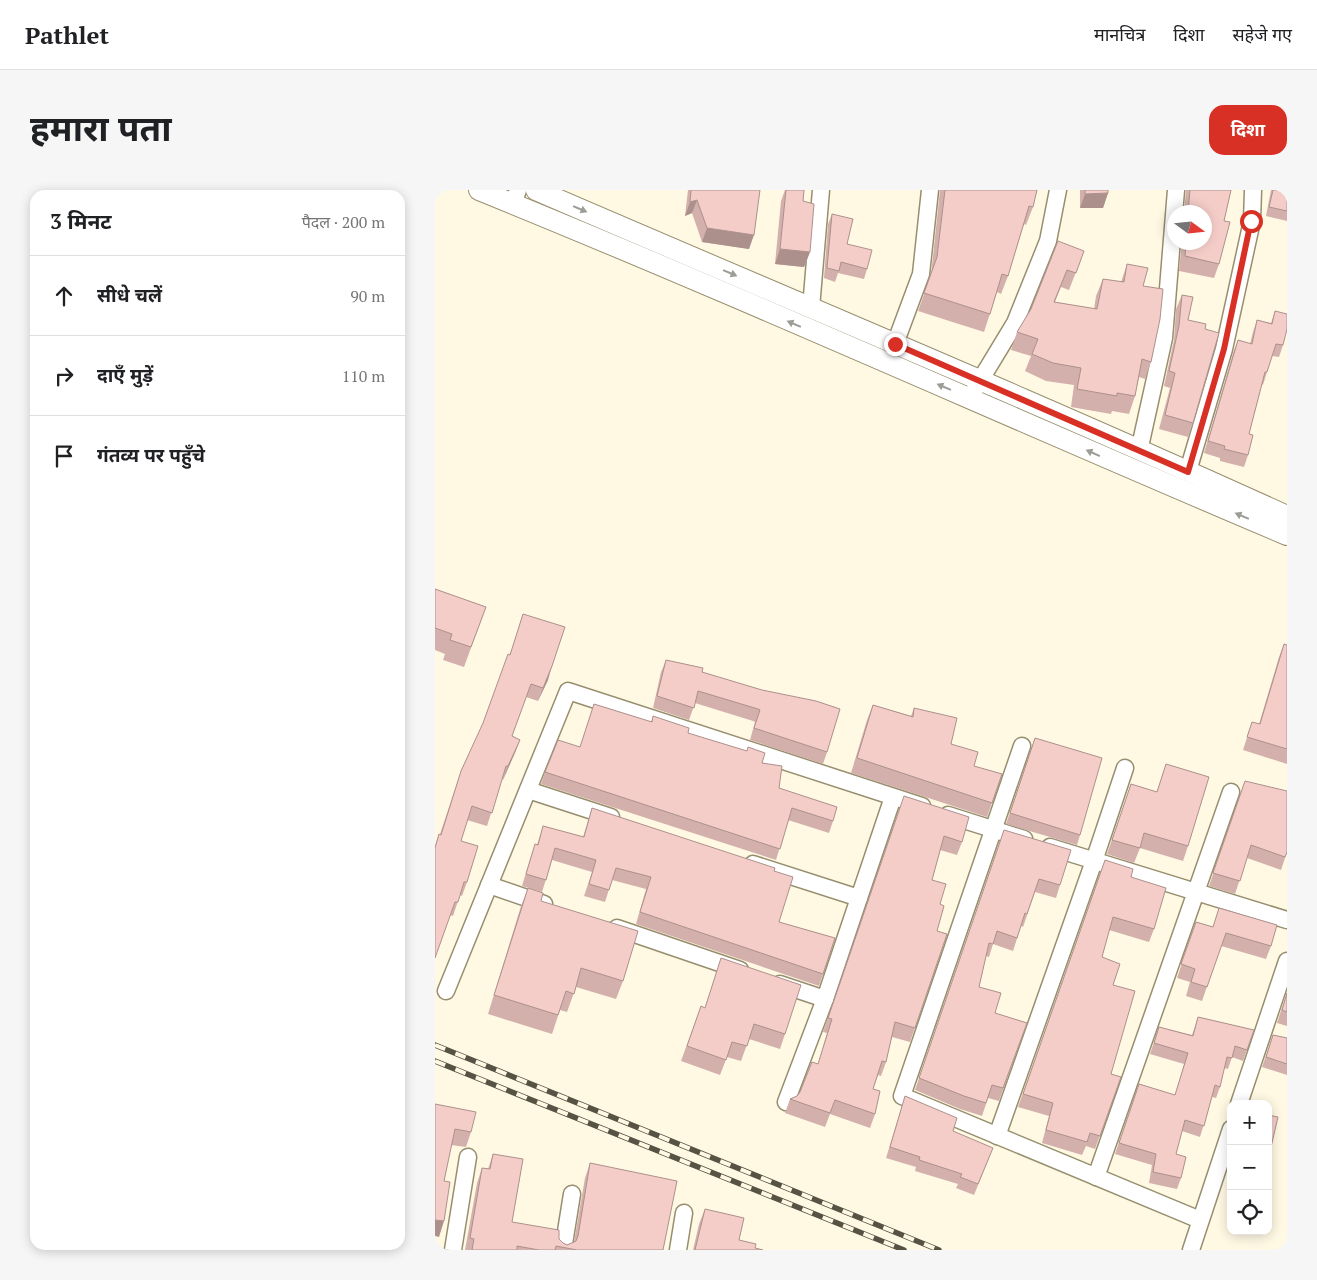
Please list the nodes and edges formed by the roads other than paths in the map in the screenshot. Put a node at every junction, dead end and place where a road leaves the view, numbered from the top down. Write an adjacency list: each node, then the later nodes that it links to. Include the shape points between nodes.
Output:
1 (479, 190): 8 (street)
2 (535, 190): 9 (street, one-way to 9)
3 (821, 190): 9 (street)
4 (931, 190): 10 (street, via 921,274)
5 (1058, 190): 11 (street, via 1048,241 1015,323)
6 (1176, 190): 13 (street, via 1164,338)
7 (1253, 190): 14 (street, via 1251,221 1224,349)
8 (515, 197): 12 (street, one-way to 8)
9 (811, 308): 10 (street)
10 (895, 344): 11 (street)
11 (980, 381): 12 (street); 13 (street)
12 (971, 398): 16 (street, one-way to 12)
13 (1139, 451): 14 (street)
14 (1188, 472): 15 (street)
15 (1287, 516)
16 (1287, 535)
17 (1022, 746): 23 (street)
18 (1125, 768): 25 (street)
19 (528, 790): 21 (street, via 568,691); 22 (street); 26 (street)
20 (1231, 792): 27 (street)
21 (893, 797): 23 (street); 28 (street)
22 (623, 821)
23 (993, 830): 25 (street); 39 (street, via 902,1096)
24 (736, 858): 28 (street)
25 (1094, 861): 27 (street); 39 (street)
26 (489, 885): 29 (street); 35 (street)
27 (1195, 892): 30 (street); 42 (street)
28 (859, 898): 36 (street)
29 (554, 907)
30 (1287, 920)
31 (601, 923): 33 (street)
32 (1287, 961): 37 (street)
33 (750, 974)
34 (769, 980): 36 (street)
35 (446, 991)
36 (825, 999): 38 (street)
37 (1240, 1100)
38 (786, 1102)
39 (997, 1136): 42 (street)
40 (1227, 1141): 45 (street)
41 (468, 1157): 46 (street)
42 (1096, 1177): 45 (street)
43 (572, 1194): 47 (street)
44 (684, 1213): 48 (street)
45 (1200, 1220): 49 (street)
46 (453, 1250)
47 (563, 1250)
48 (678, 1250)
49 (1191, 1250)

